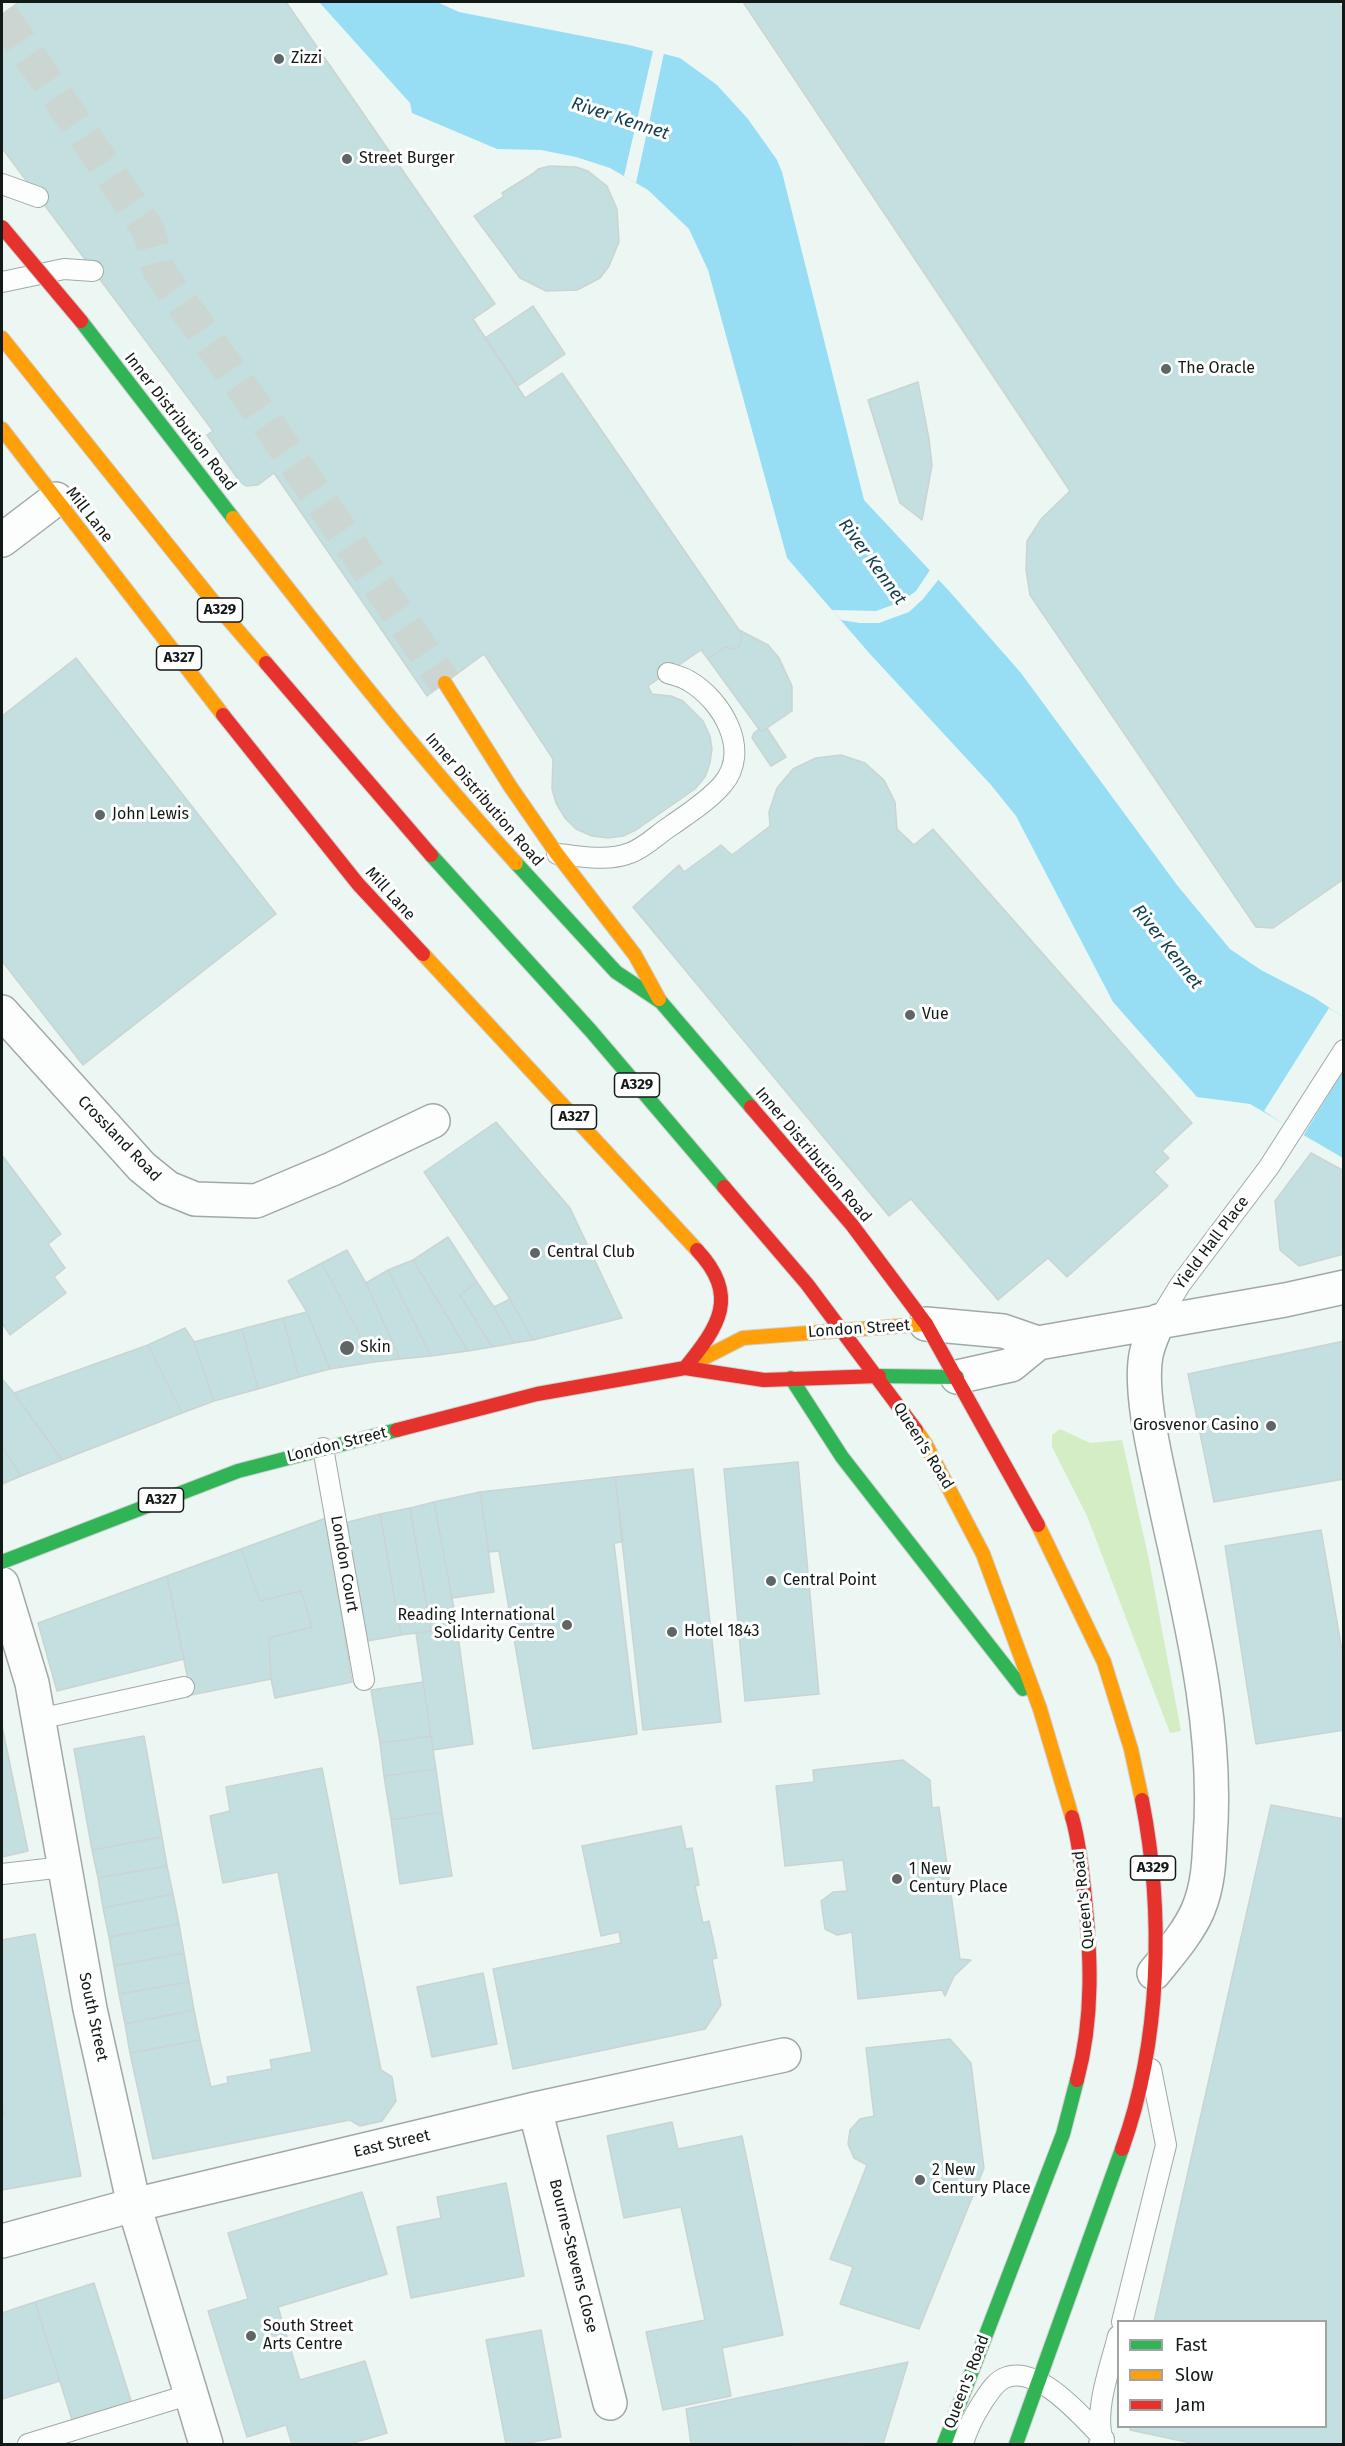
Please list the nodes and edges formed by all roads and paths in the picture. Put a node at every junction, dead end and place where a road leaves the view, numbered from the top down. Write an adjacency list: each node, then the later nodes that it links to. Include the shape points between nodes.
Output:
1 (2, 184): 2 (lane)
2 (38, 197)
3 (2, 227): 13 (main road, Inner Distribution Road / A329, bridge, via 81,321 313,620 460,801 616,972)
4 (93, 271): 5 (lane, via 64,269)
5 (2, 282)
6 (2, 338): 20 (main road, A329, via 216,605 423,847 591,1031)
7 (2, 429): 8 (main road, Mill Lane / A327)
8 (56, 499): 9 (street); 22 (main road, Mill Lane / A327, via 358,884 701,1254 719,1284 723,1307 715,1330)
9 (2, 540)
10 (668, 673): 12 (lane, via 688,680 710,697 728,722 735,747 732,768 723,784 631,853 607,858)
11 (445, 683): 12 (main road, A329)
12 (557, 854): 13 (main road, A329, via 635,955)
13 (661, 1002): 19 (main road, Inner Distribution Road / A329, via 852,1226)
14 (2, 1012): 16 (street, Crossland Road, via 142,1167 168,1188 195,1199 256,1201)
15 (1344, 1050): 18 (lane, Yield Hall Place, via 1269,1167 1180,1285)
16 (432, 1121)
17 (1344, 1287): 18 (street, London Street)
18 (1158, 1321): 21 (street, London Street); 35 (street, via 1146,1354 1144,1383 1202,1685 1213,1797 1208,1881 1184,1935)
19 (926, 1324): 20 (main road, London Street / A327); 21 (street, London Street, via 1003,1331); 24 (main road, Inner Distribution Road / A329)
20 (843, 1330): 22 (main road, London Street / A327, via 743,1338); 23 (main road, A329)
21 (1038, 1343): 24 (street, London Street, via 1011,1365)
22 (685, 1368): 25 (main road, London Street / A327, via 764,1380); 26 (main road, London Street / A327, via 537,1394)
23 (876, 1376): 24 (main road, London Street / A327); 25 (main road, London Street / A327); 31 (main road, Queen's Road / A329, via 925,1443 964,1514 987,1564)
24 (957, 1377): 35 (main road, A329, via 1027,1502 1104,1662 1131,1749 1147,1827 1156,1912)
25 (791, 1378): 31 (main road, A329, via 842,1457)
26 (323, 1448): 27 (main road, London Street / A327, via 238,1471); 29 (lane, London Court)
27 (2, 1562)
28 (2, 1584): 32 (street, South Street)
29 (364, 1680)
30 (184, 1687): 32 (lane)
31 (1040, 1709): 49 (main road, Queen's Road / A329, via 1078,1836 1091,1965 1084,2055 1052,2166)
32 (39, 1719): 33 (street, South Street)
33 (64, 1867): 34 (lane); 39 (street, South Street, via 90,2009)
34 (2, 1874)
35 (1154, 1972): 36 (main road, A329)
36 (1147, 2051): 41 (lane, via 1166,2145); 43 (main road, A329, via 1128,2133)
37 (784, 2055): 38 (street, East Street)
38 (535, 2109): 39 (street, East Street); 45 (street, Bourne-Stevens Close)
39 (134, 2205): 40 (street, East Street); 44 (street, South Street)
40 (2, 2241)
41 (1122, 2320)
42 (1117, 2345): 46 (lane, via 1100,2418)
43 (1038, 2382): 46 (lane, via 1068,2403); 50 (lane, via 1020,2375 1001,2380 969,2424); 51 (main road, A329)
44 (191, 2394): 47 (lane); 48 (street, South Street)
45 (610, 2403)
46 (1103, 2443)
47 (28, 2445)
48 (206, 2445)
49 (944, 2445)
50 (963, 2445)
51 (1017, 2445)

